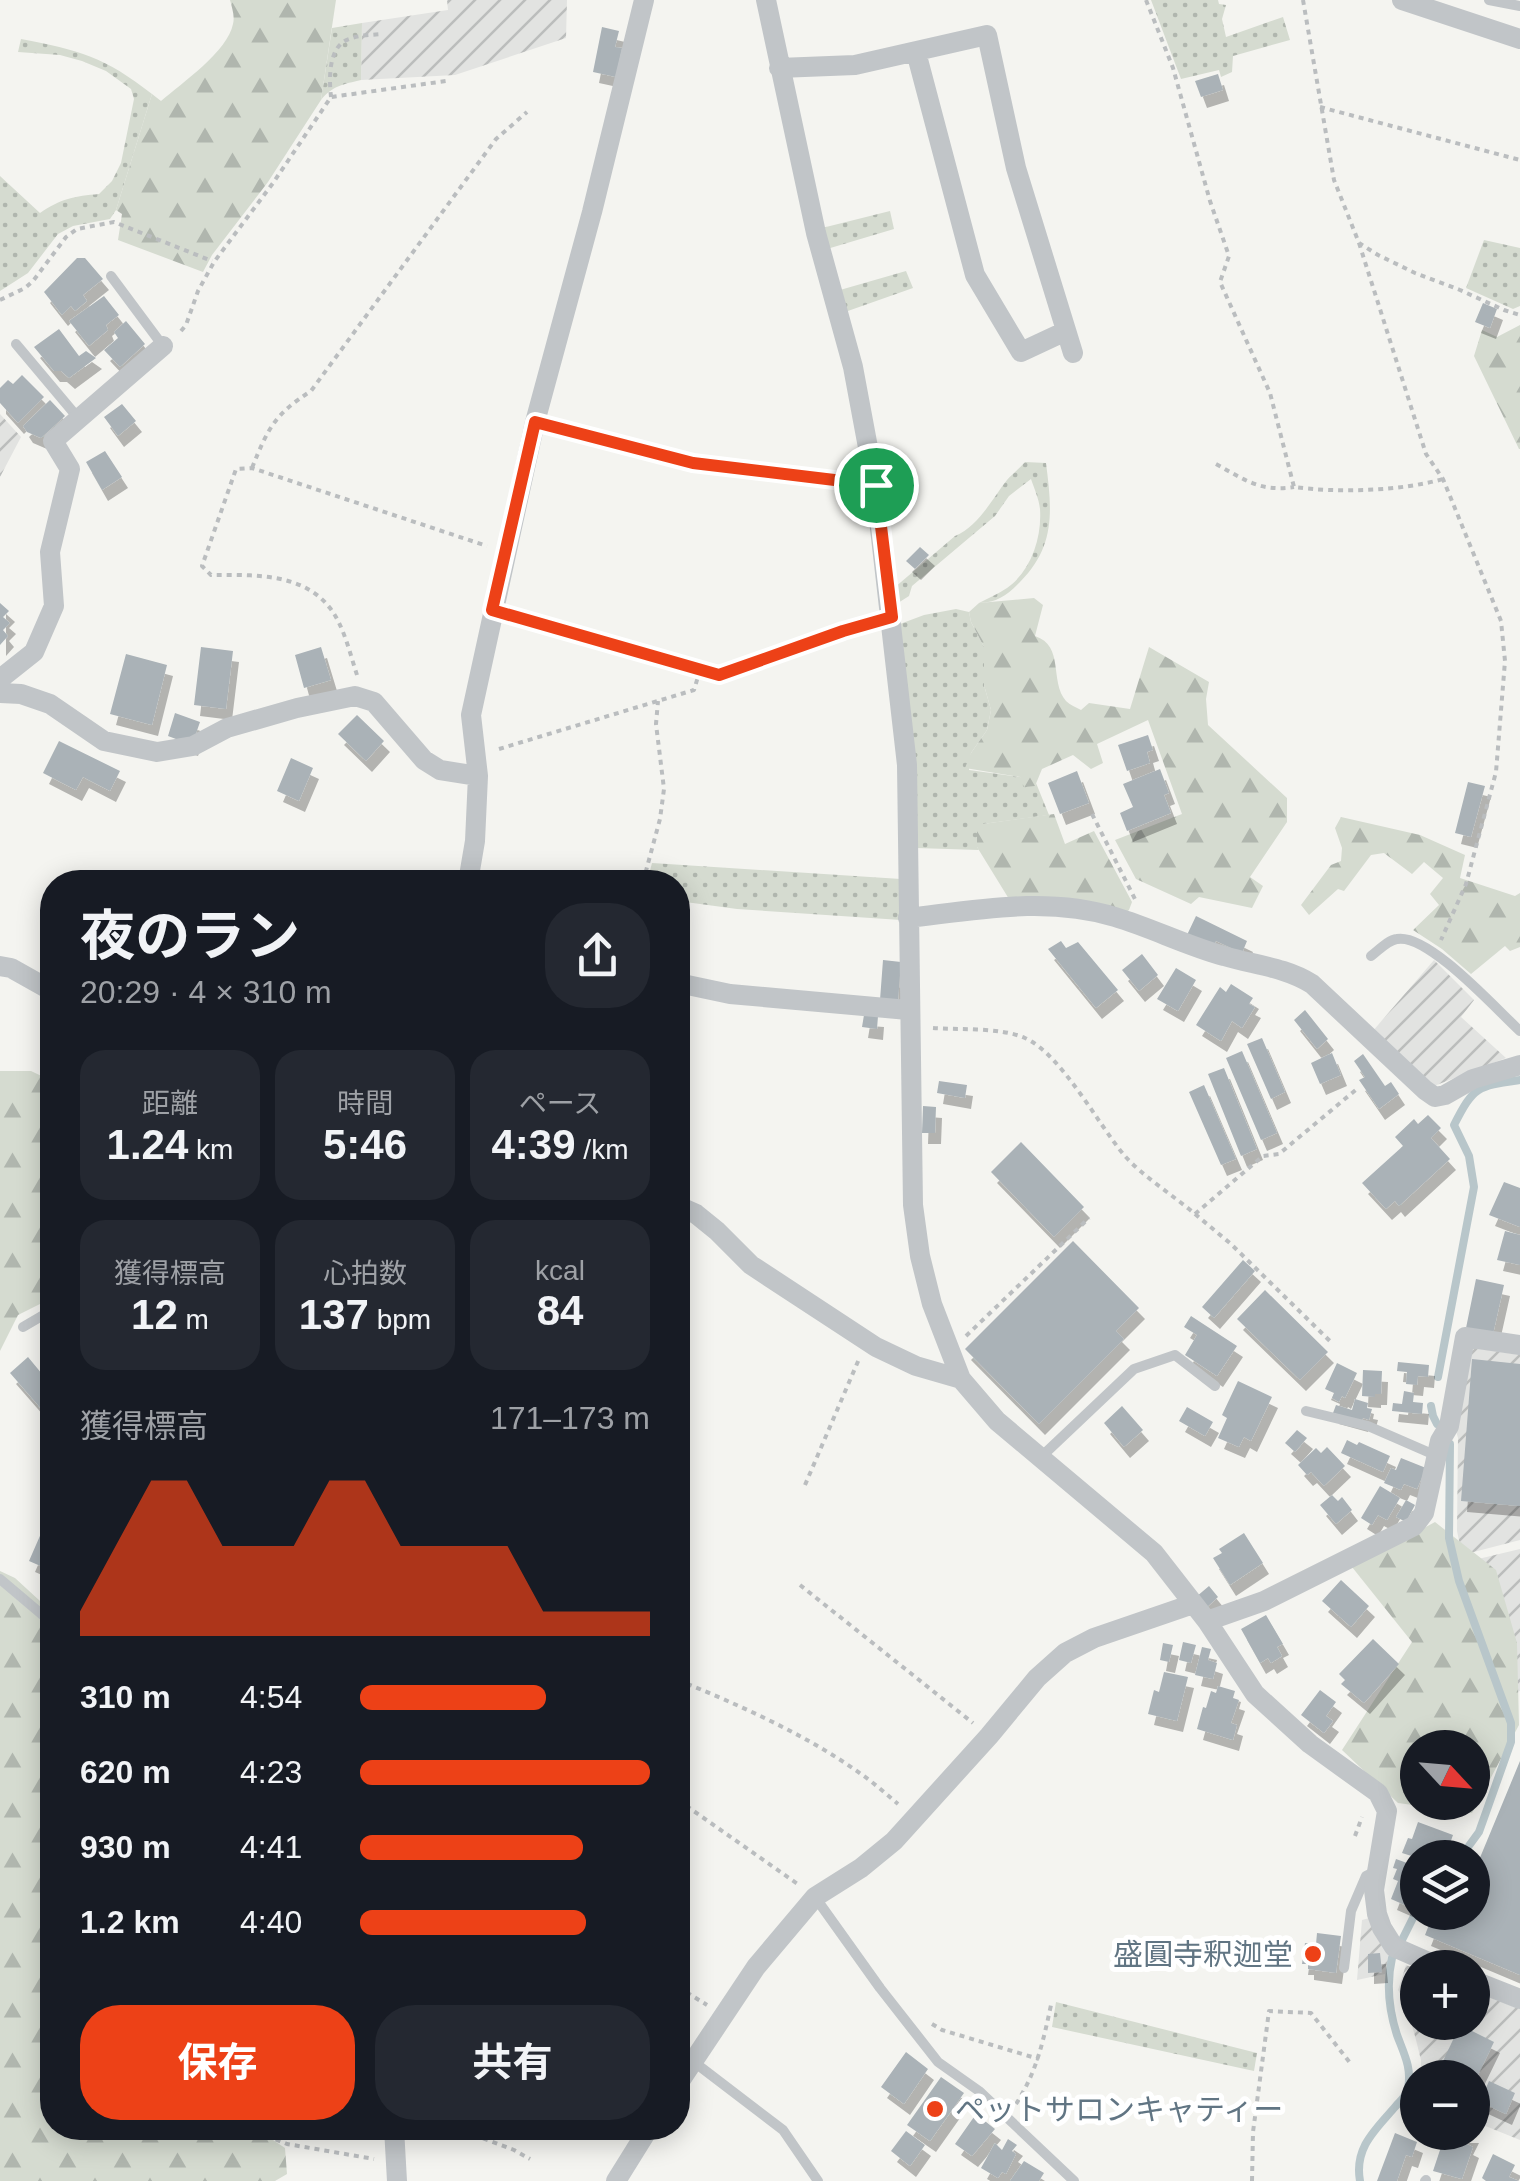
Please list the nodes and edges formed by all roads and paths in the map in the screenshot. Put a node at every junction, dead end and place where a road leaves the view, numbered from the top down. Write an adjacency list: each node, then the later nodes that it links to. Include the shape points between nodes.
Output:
1 (644, 0): 27 (street)
2 (766, 0): 11 (street)
3 (1146, 0): 32 (path, via 1229,256 1220,282 1270,393)
4 (1303, 0): 14 (path)
5 (1402, 0): 9 (street)
6 (1489, 0): 7 (lane)
7 (1520, 6)
8 (382, 34): 13 (path, via 341,43 331,66)
9 (1520, 39)
10 (916, 52): 11 (street, via 855,65); 22 (street, via 975,275 1021,352); 22 (street, via 988,36 1016,168)
11 (779, 68): 31 (street)
12 (446, 81): 13 (path)
13 (331, 97): 18 (path)
14 (1320, 107): 16 (path); 17 (path, via 1334,180)
15 (527, 112): 29 (path, via 496,140 311,391 266,432)
16 (1520, 160)
17 (1359, 243): 21 (path); 30 (path, via 1426,454)
18 (214, 262): 20 (path, via 114,222 76,229 33,281); 24 (path, via 186,324)
19 (111, 276): 24 (lane)
20 (0, 300)
21 (1520, 314)
22 (1066, 331): 25 (street)
23 (16, 344): 26 (lane)
24 (163, 346): 26 (street)
25 (1073, 354)
26 (79, 419): 37 (street, via 53,440 70,469 50,552 54,606 34,652)
27 (535, 422): 31 (path, via 693,463); 33 (street)
28 (1216, 464): 32 (path, via 1258,487)
29 (252, 468): 33 (path); 39 (path, via 236,469 202,566 211,575 284,579 314,592 332,610)
30 (1444, 479): 32 (path, via 1410,487); 47 (path, via 1501,621 1505,661 1496,772 1466,884)
31 (876, 485): 35 (street)
32 (1294, 486)
33 (506, 552): 34 (street)
34 (492, 610): 36 (path); 41 (street, via 471,715)
35 (892, 617): 36 (path, via 719,675); 45 (street, via 906,765)
36 (700, 670): 40 (path, via 694,690)
37 (0, 679)
38 (0, 693): 39 (street, via 50,704 104,741 157,752 298,708)
39 (365, 699): 41 (street, via 440,770)
40 (658, 701): 41 (path); 44 (path, via 664,789)
41 (477, 766): 43 (street)
42 (1092, 814): 46 (path, via 1135,897)
43 (470, 870)
44 (646, 870)
45 (908, 918): 46 (street, via 1052,905); 52 (street)
46 (1143, 927): 55 (street, via 1298,975 1435,1096)
47 (1435, 953): 48 (lane, via 1412,939 1394,939); 54 (lane)
48 (1371, 956)
49 (0, 966): 50 (street)
50 (40, 984)
51 (690, 986): 52 (street)
52 (908, 1010): 65 (street, via 913,1205 932,1304)
53 (924, 1028): 58 (path, via 1006,1033 1043,1050 1125,1156)
54 (1520, 1031)
55 (1520, 1064)
56 (1358, 1088): 58 (path)
57 (690, 1211): 62 (street, via 751,1265)
58 (1195, 1214): 63 (path)
59 (1089, 1218): 65 (path)
60 (40, 1317): 61 (lane)
61 (24, 1327)
62 (867, 1341): 66 (street); 71 (path)
63 (1333, 1344)
64 (1520, 1345): 69 (street, via 1465,1336)
65 (950, 1352): 66 (street)
66 (962, 1380): 70 (street)
67 (1214, 1386): 70 (lane, via 1175,1355 1134,1369)
68 (1306, 1411): 69 (lane, via 1368,1426)
69 (1437, 1456): 76 (street, via 1424,1512 1414,1526 1264,1601)
70 (1040, 1458): 74 (street, via 1154,1553)
71 (805, 1485)
72 (0, 1580): 75 (lane)
73 (800, 1585): 78 (path)
74 (1193, 1604): 76 (street); 78 (street, via 1065,1653)
75 (40, 1613)
76 (1207, 1621): 81 (street, via 1255,1694 1378,1794 1387,1811)
77 (690, 1685): 80 (path, via 810,1743)
78 (989, 1736): 80 (street)
79 (690, 1808): 82 (path)
80 (914, 1817): 82 (street, via 862,1868)
81 (1377, 1871): 83 (street, via 1376,1914); 84 (lane, via 1366,1876 1351,1911)
82 (815, 1897): 89 (street); 95 (lane, via 938,2062)
83 (1401, 1950)
84 (1344, 1968)
85 (1490, 1987): 87 (street)
86 (690, 1994): 89 (path)
87 (1520, 1999)
88 (1051, 2005): 91 (path)
89 (724, 2014): 92 (street)
90 (926, 2021): 91 (path)
91 (1039, 2059): 95 (path)
92 (693, 2061): 94 (street); 103 (lane, via 783,2130)
93 (1351, 2064): 105 (path, via 1311,2013 1269,2010)
94 (690, 2066)
95 (1007, 2118): 104 (lane)
96 (277, 2140): 101 (path, via 366,2157)
97 (395, 2140): 101 (street)
98 (487, 2140): 100 (path)
99 (642, 2140): 102 (street)
100 (530, 2160)
101 (396, 2173)
102 (616, 2181)
103 (818, 2181)
104 (1074, 2181)
105 (1252, 2181)

